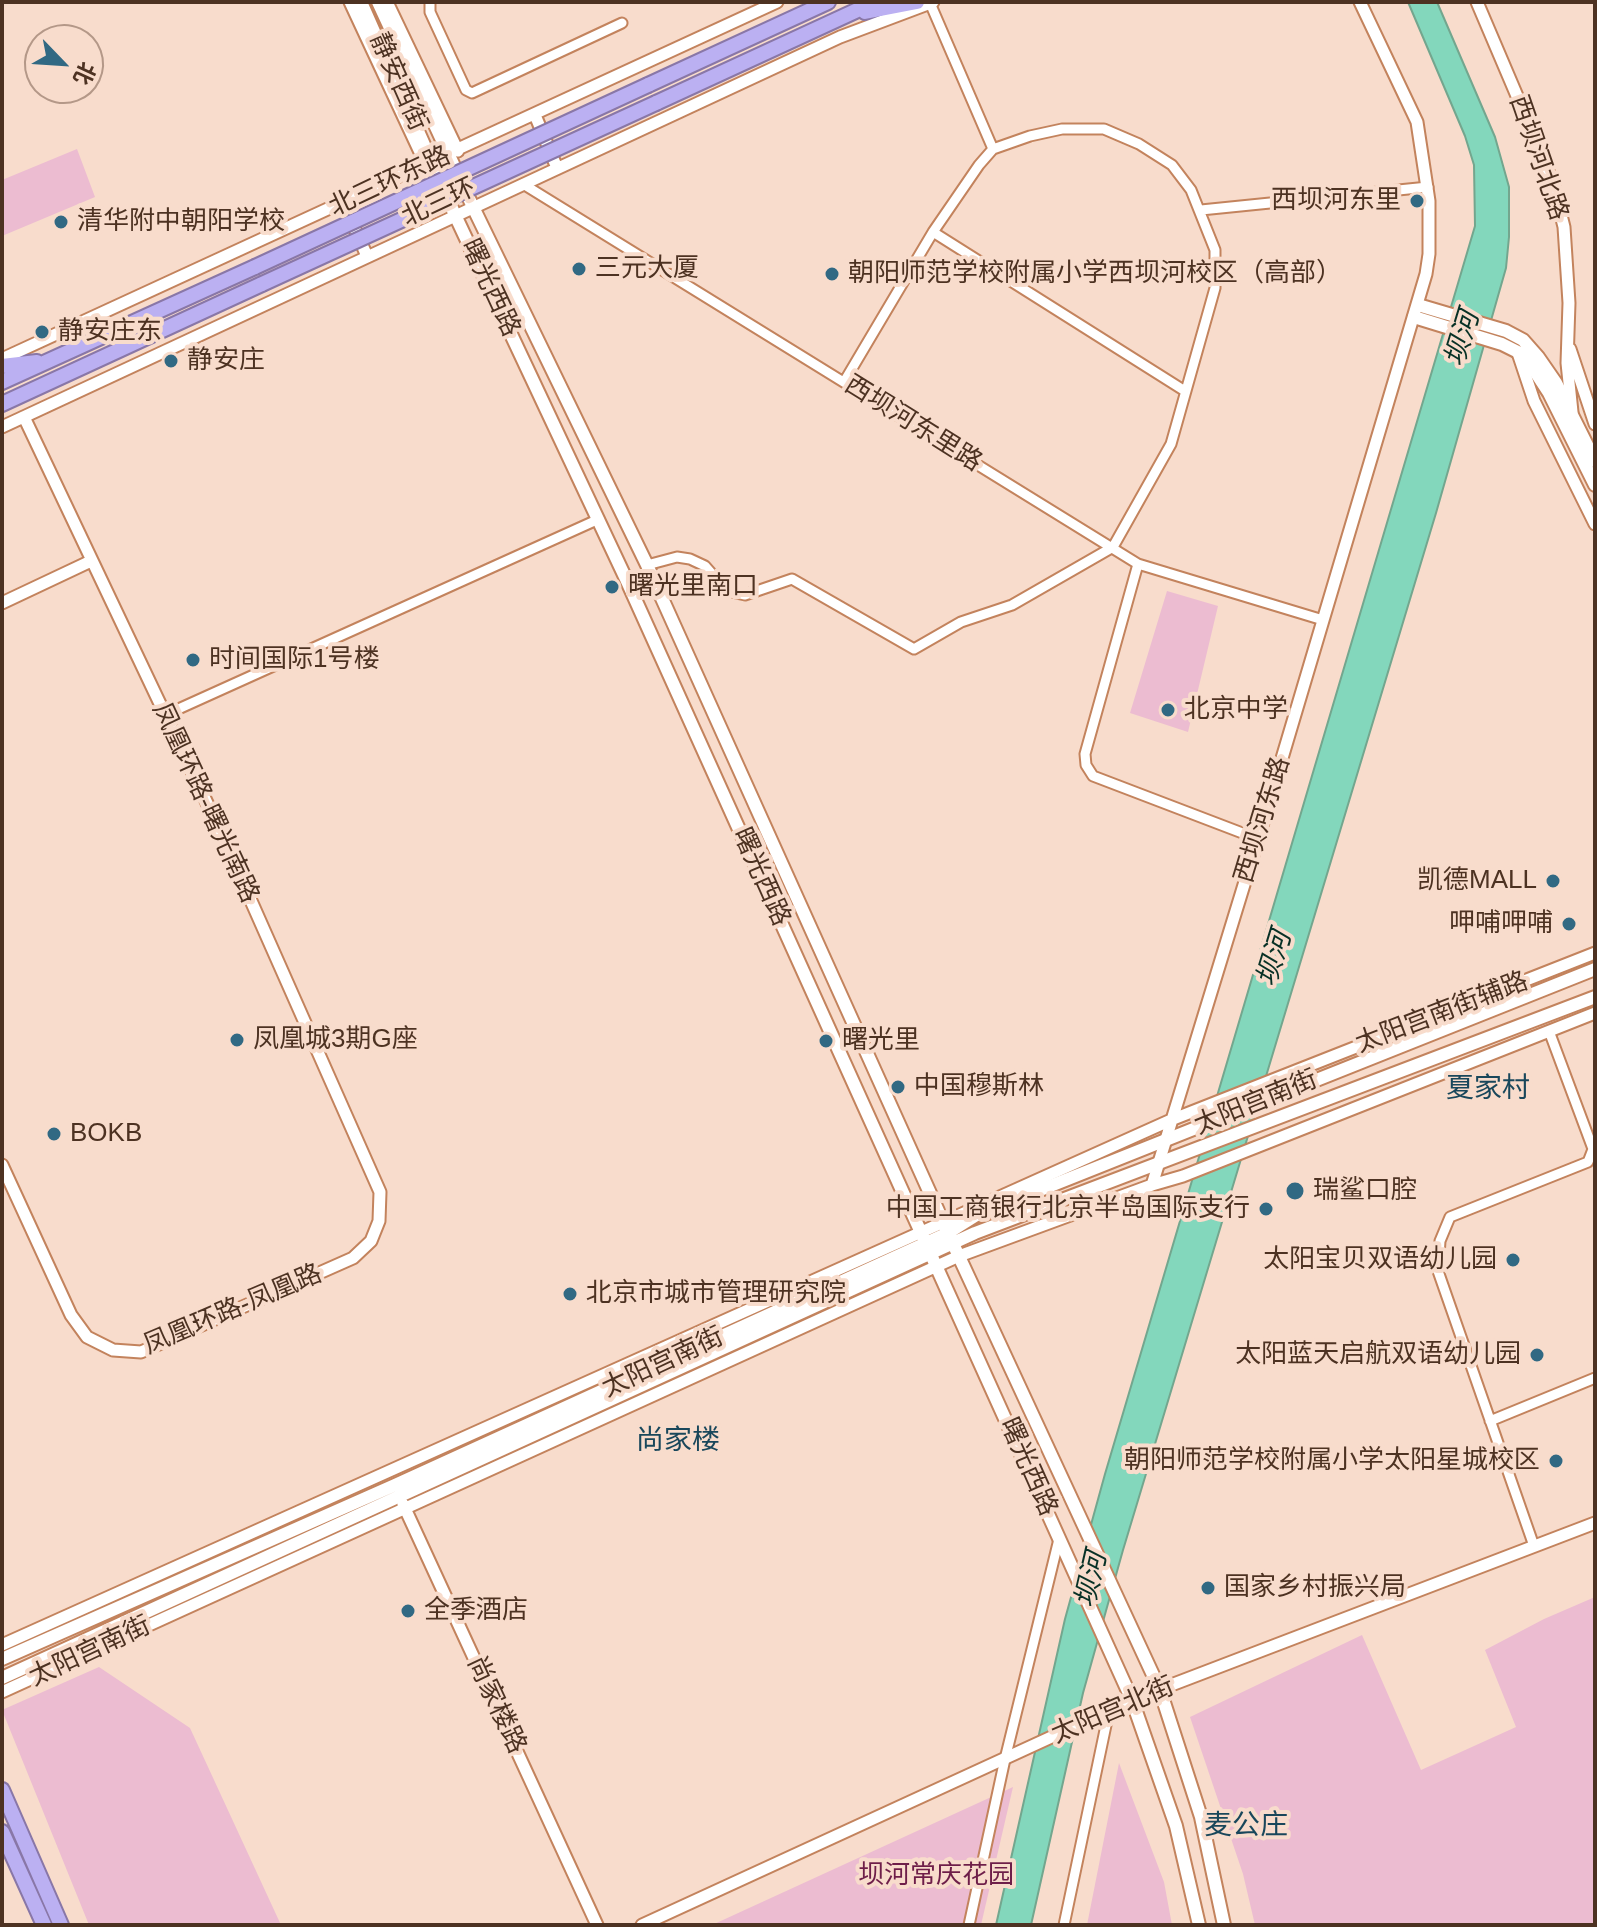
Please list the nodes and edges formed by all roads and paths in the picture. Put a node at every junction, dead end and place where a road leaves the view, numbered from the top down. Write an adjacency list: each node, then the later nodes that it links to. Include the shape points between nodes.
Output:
1 (378, 2): 15 (main road, 静安西街)
2 (387, 2): 15 (street)
3 (430, 2): 12 (street, via 430,12 472,93)
4 (777, 2): 13 (street, 北三环东路)
5 (828, 2): 30 (highway, 北三环, bridge)
6 (875, 2): 11 (highway, 北三环)
7 (926, 2): 11 (highway); 14 (street); 17 (street)
8 (1360, 2): 19 (street, 西坝河东路, via 1417,122)
9 (1477, 2): 27 (street, 西坝河北路, via 1554,187 1564,227)
10 (355, 5): 16 (main road, 静安西街)
11 (845, 16): 35 (highway, 北三环, bridge)
12 (622, 23)
13 (535, 115): 15 (street, 北三环东路); 17 (street)
14 (993, 149): 22 (street, via 1062,129 1104,129 1172,165); 24 (street)
15 (454, 152): 16 (street, 北三环东路); 21 (main road, 静安西街)
16 (430, 164): 20 (street, 北三环东路); 23 (main road, 静安西街)
17 (557, 168): 18 (street)
18 (523, 184): 21 (street); 33 (street, 西坝河东里路)
19 (1428, 187): 22 (street); 26 (street, 西坝河东路, via 1429,254)
20 (343, 203): 25 (street); 29 (street, 北三环东路)
21 (473, 207): 23 (street); 47 (main road, 曙光西路)
22 (1201, 210): 34 (street, via 1215,250 1215,288)
23 (455, 215): 25 (street); 42 (main road, 曙光西路)
24 (933, 232): 33 (street); 34 (street)
25 (367, 256): 36 (street)
26 (1422, 313): 28 (main road); 37 (main road, via 1506,331 1523,340 1556,383); 49 (street, 西坝河东路)
27 (1566, 336): 37 (street, 西坝河北路); 38 (street)
28 (1518, 352): 41 (main road, via 1549,393); 43 (street, via 1534,401)
29 (2, 359)
30 (53, 361): 31 (highway); 32 (highway, 北三环)
31 (2, 366)
32 (2, 382)
33 (844, 382): 44 (street, 西坝河东里路)
34 (1185, 391): 44 (street, via 1171,444)
35 (2, 404)
36 (24, 417): 39 (street); 45 (street, 凤凰环路-曙光南路)
37 (1573, 417): 40 (main road)
38 (1595, 424)
39 (2, 427)
40 (1595, 461)
41 (1595, 485)
42 (599, 519): 50 (street); 65 (main road, 曙光西路)
43 (1595, 524)
44 (1113, 547): 46 (street, 西坝河东里路); 47 (street, via 1012,605 961,622 914,649 792,579 745,595 727,591 705,566 690,559)
45 (91, 561): 48 (street); 50 (street, 凤凰环路-曙光南路)
46 (1138, 564): 49 (street, 西坝河东里路); 51 (street, via 1086,765 1093,776)
47 (647, 565): 64 (main road, 曙光西路)
48 (2, 603)
49 (1323, 620): 51 (street, 西坝河东路)
50 (165, 715): 63 (street, 凤凰环路-曙光南路)
51 (1258, 839): 58 (street, 西坝河东路)
52 (1595, 953): 57 (street, 太阳宫南街辅路)
53 (1595, 969): 59 (main road, 太阳宫南街)
54 (1595, 997): 61 (main road, 太阳宫南街)
55 (1595, 1013): 56 (street, 太阳宫南街)
56 (1549, 1031): 62 (street, 太阳宫南街); 67 (street, via 1593,1149 1588,1162 1450,1217 1440,1241 1438,1271)
57 (1211, 1104): 58 (street, 太阳宫南街)
58 (1171, 1120): 59 (street, 西坝河东路); 64 (street, 太阳宫南街)
59 (1165, 1139): 61 (street, 西坝河东路); 64 (main road, 太阳宫南街, via 975,1216)
60 (2, 1165): 63 (street, 凤凰环路-凤凰路, via 71,1315 87,1337 113,1350 141,1352 353,1258 371,1241 379,1221)
61 (1157, 1165): 62 (street, 西坝河东路); 64 (main road, 太阳宫南街)
62 (1152, 1185): 64 (street, 太阳宫南街)
63 (380, 1192)
64 (951, 1239): 65 (main road, 太阳宫南街); 65 (street, 太阳宫南街); 75 (main road, 曙光西路)
65 (929, 1248): 68 (main road, 太阳宫南街); 68 (street, 太阳宫南街); 70 (main road, 曙光西路); 72 (street, 太阳宫南街)
66 (1595, 1378): 67 (street)
67 (1490, 1421): 71 (street)
68 (400, 1497): 73 (main road, 太阳宫南街); 74 (main road, 太阳宫南街); 76 (street, 太阳宫南街); 84 (street, 尚家楼路)
69 (1595, 1523): 71 (street, 太阳宫北街)
70 (1061, 1538): 77 (main road, 曙光西路); 79 (street)
71 (1534, 1546): 75 (street, 太阳宫北街)
72 (2, 1645)
73 (2, 1659)
74 (2, 1678)
75 (1160, 1690): 77 (street, 太阳宫北街); 89 (main road, via 1201,1817)
76 (2, 1692)
77 (1132, 1700): 78 (street, 太阳宫北街); 88 (main road, via 1176,1826)
78 (1109, 1711): 79 (street, 太阳宫北街); 87 (street)
79 (1006, 1759): 85 (street, 太阳宫北街); 86 (street)
80 (2, 1790): 83 (highway)
81 (2, 1832): 82 (highway)
82 (44, 1925)
83 (61, 1925)
84 (597, 1925)
85 (642, 1925)
86 (969, 1925)
87 (1064, 1925)
88 (1199, 1925)
89 (1224, 1925)

